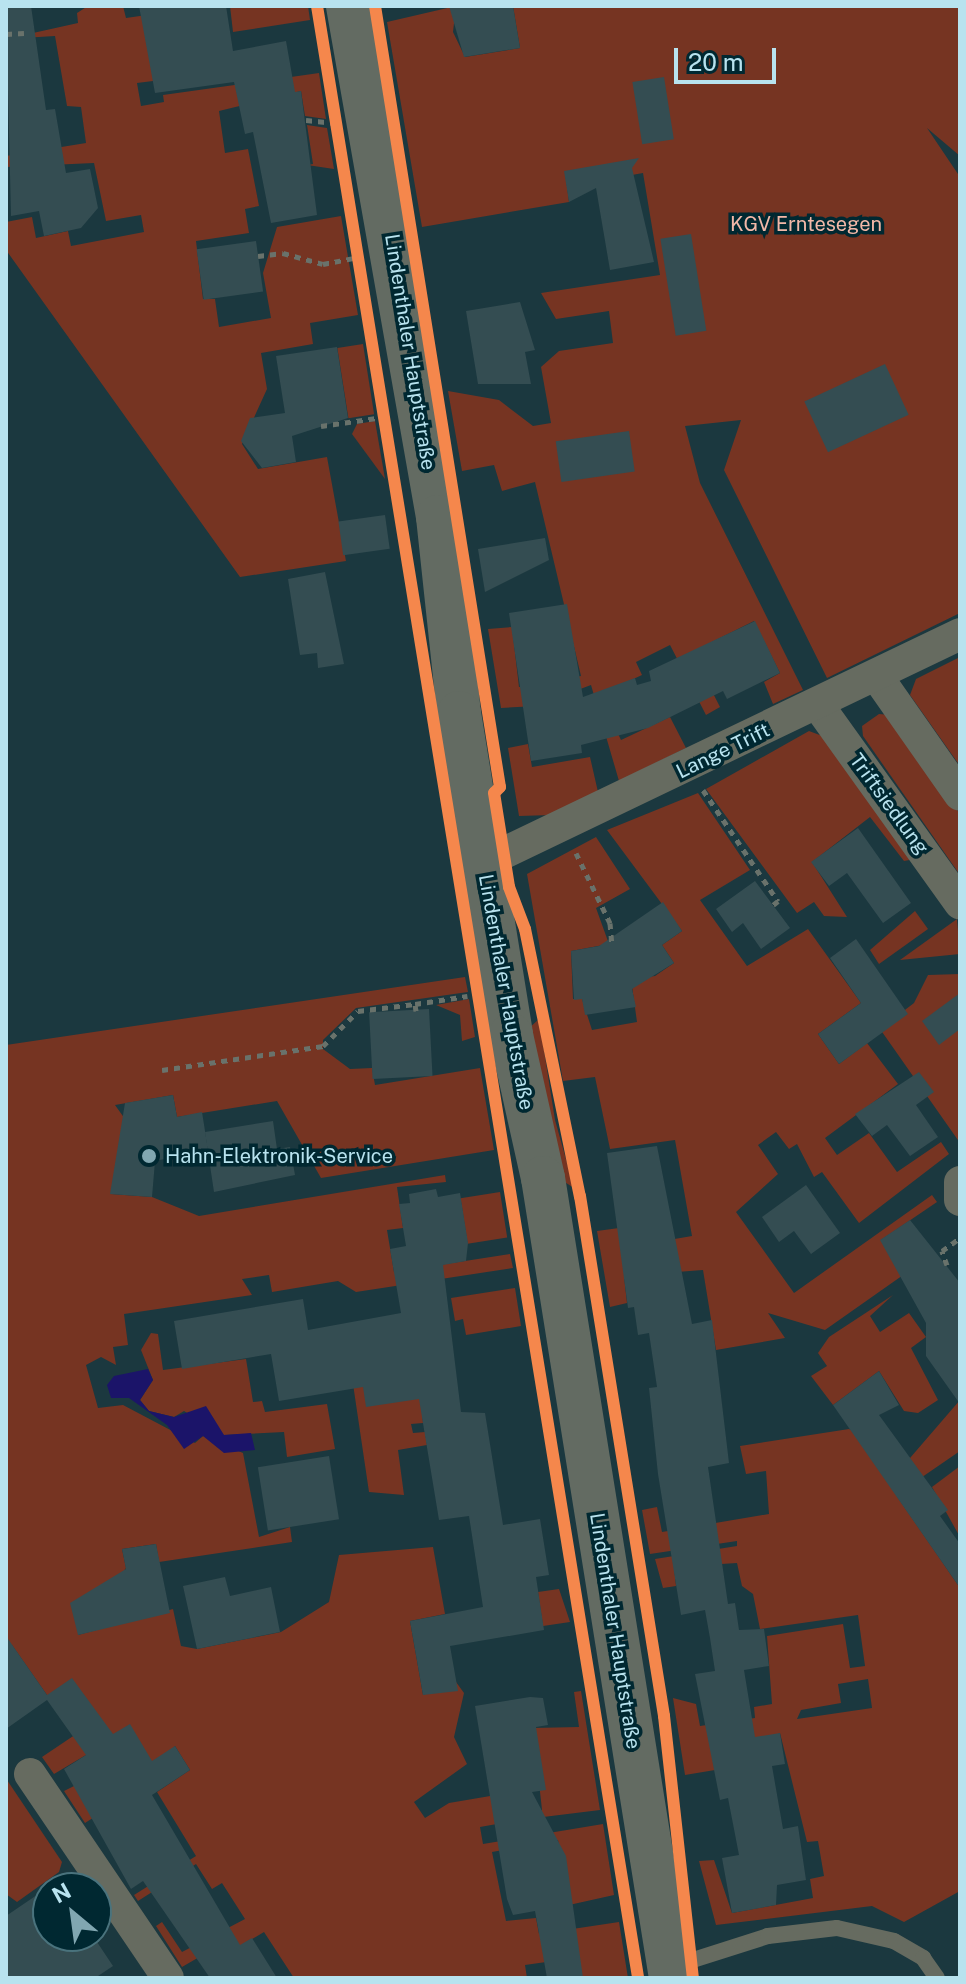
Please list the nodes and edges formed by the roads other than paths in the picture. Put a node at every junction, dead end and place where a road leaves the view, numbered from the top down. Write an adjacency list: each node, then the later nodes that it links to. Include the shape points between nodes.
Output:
1 (348, 6): 6 (street, Lindenthaler Hauptstraße, via 438,517)
2 (960, 634): 3 (street, Lange Trift)
3 (876, 675): 4 (street, Lange Trift); 5 (street)
4 (818, 705): 6 (street, Lange Trift); 7 (street, Triftsiedlung)
5 (960, 795)
6 (483, 863): 11 (street, Lindenthaler Hauptstraße, via 543,1178)
7 (960, 903)
8 (960, 1182): 9 (street)
9 (960, 1200)
10 (30, 1774): 12 (street)
11 (670, 1973): 13 (lane, via 768,1936 837,1928 894,1941 923,1958)
12 (168, 1978)
13 (937, 1978)

